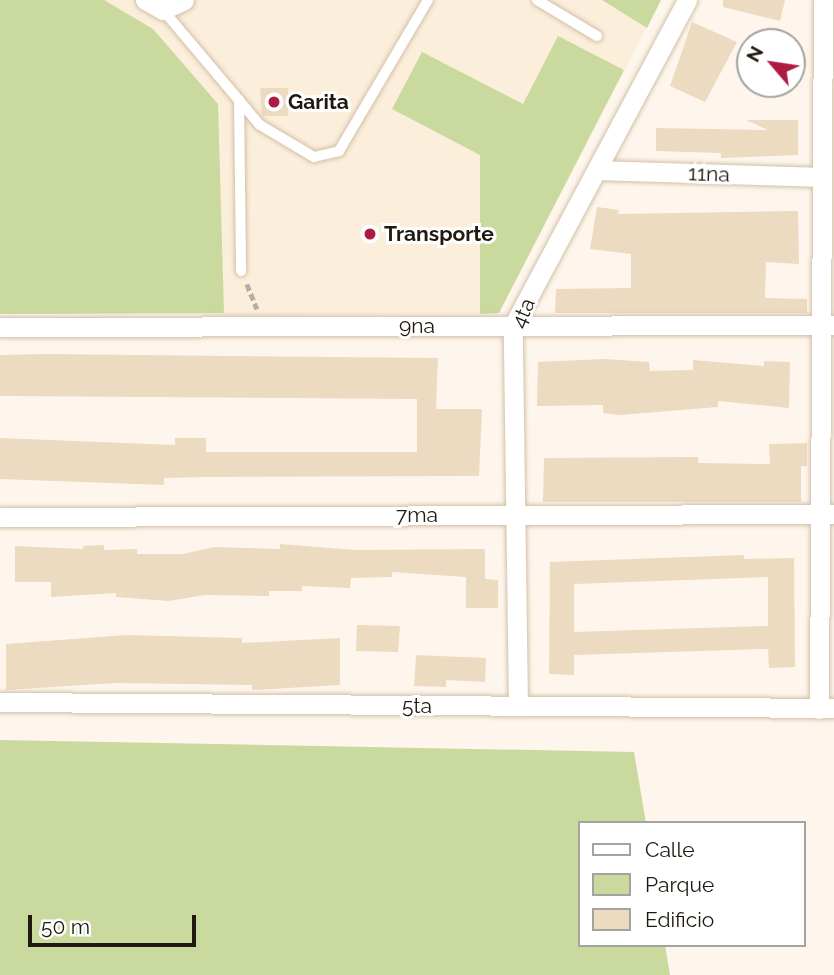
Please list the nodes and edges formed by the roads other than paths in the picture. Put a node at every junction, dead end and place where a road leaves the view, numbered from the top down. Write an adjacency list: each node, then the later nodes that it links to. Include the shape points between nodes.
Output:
1 (145, 0): 7 (street)
2 (184, 0): 7 (street)
3 (428, 0): 9 (lane, via 339,151 314,157 260,125)
4 (537, 0): 8 (lane)
5 (687, 0): 10 (street, 4ta)
6 (823, 0): 11 (street)
7 (163, 10): 9 (lane)
8 (597, 36)
9 (239, 100): 12 (lane)
10 (597, 170): 11 (street, 11na); 14 (street, 4ta)
11 (822, 177): 13 (street)
12 (241, 271)
13 (828, 325): 14 (street, 9na); 16 (street)
14 (513, 326): 15 (street, 9na); 17 (street, 4ta)
15 (0, 327)
16 (827, 514): 17 (street, 7ma); 21 (street)
17 (516, 515): 18 (street, 7ma); 20 (street, 4ta)
18 (0, 517)
19 (0, 702): 20 (street, 5ta)
20 (518, 706): 21 (street, 5ta)
21 (827, 708)

